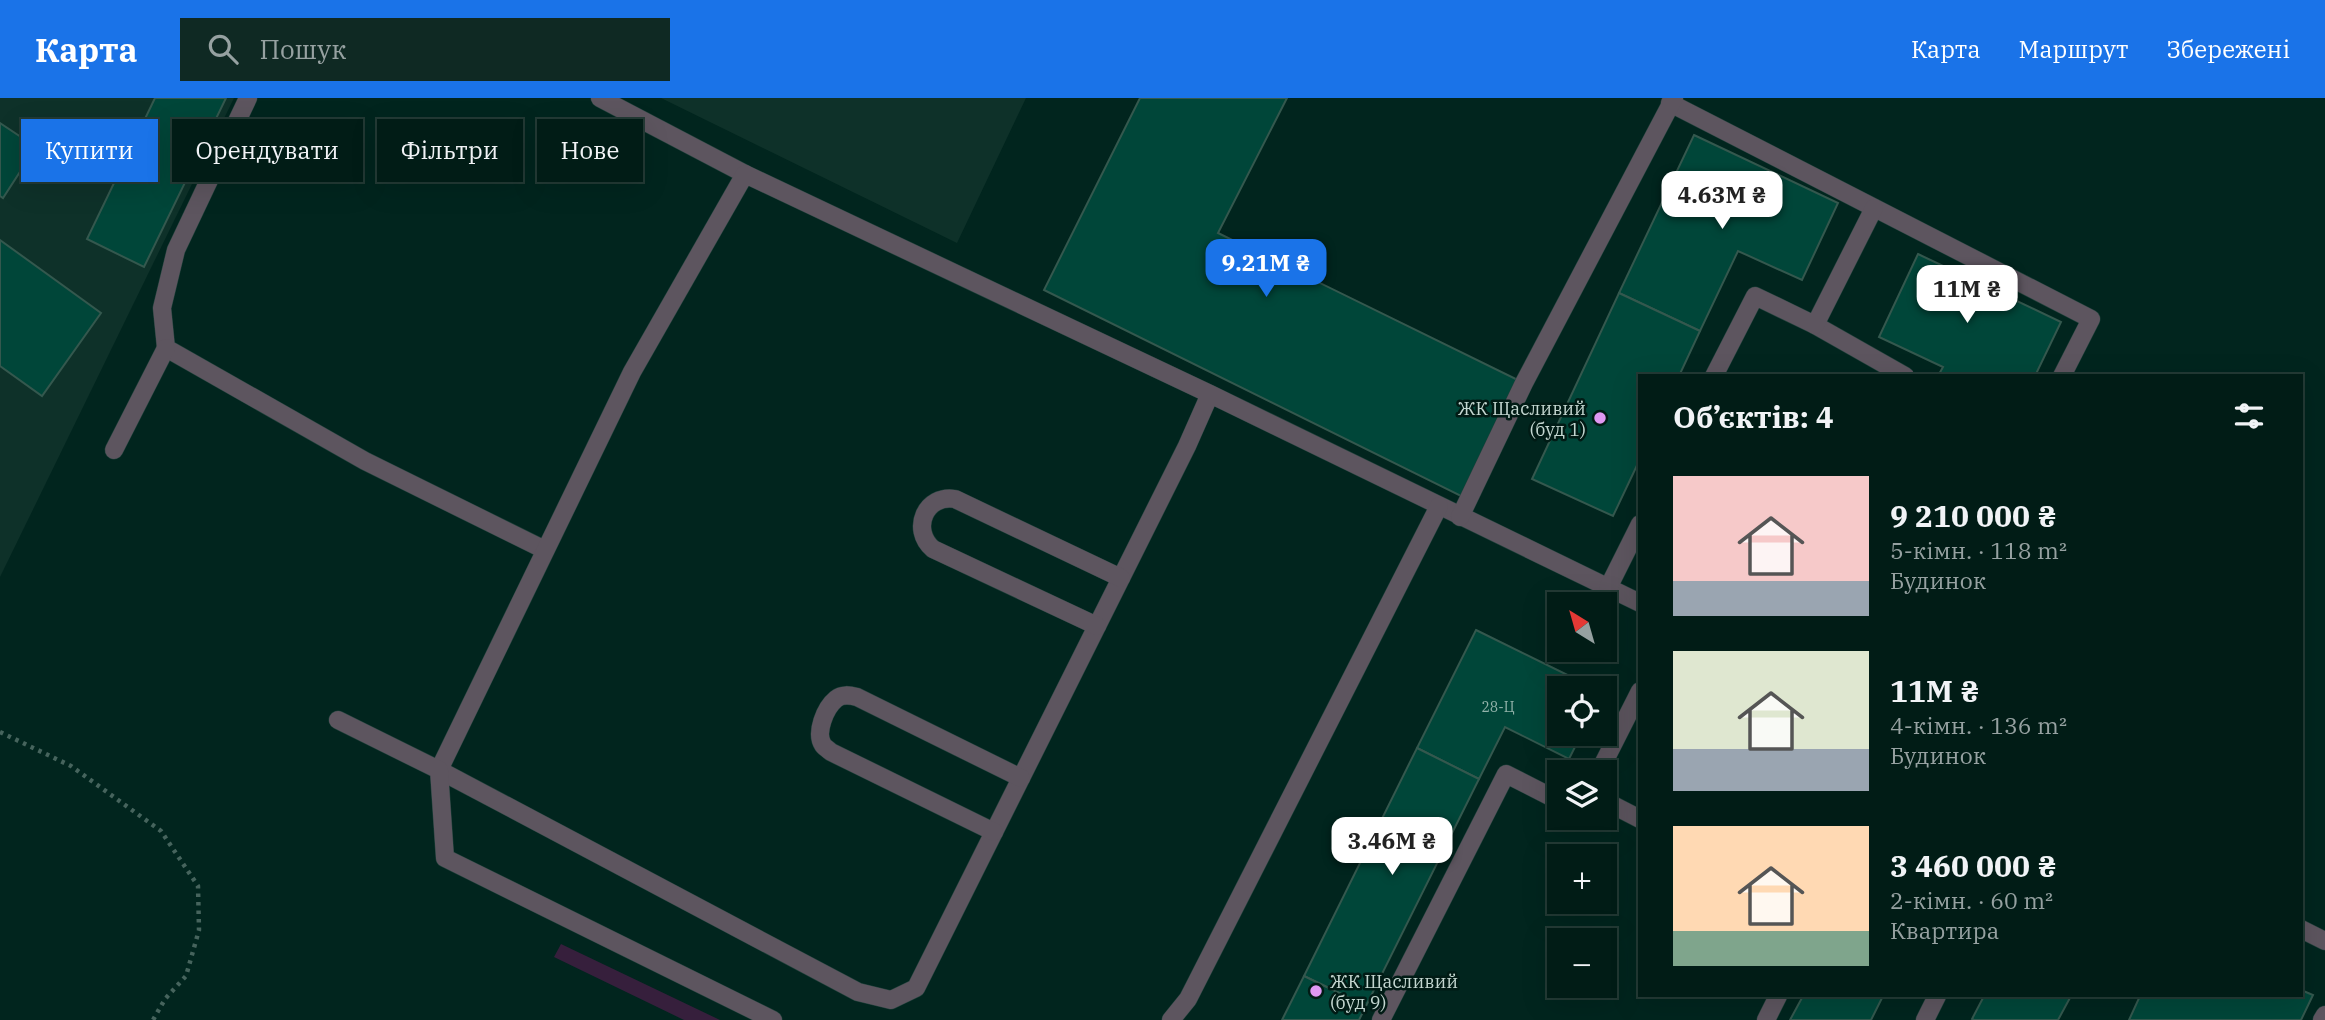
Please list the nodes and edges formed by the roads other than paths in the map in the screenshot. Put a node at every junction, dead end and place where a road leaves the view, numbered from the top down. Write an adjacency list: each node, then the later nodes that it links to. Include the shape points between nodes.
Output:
1 (248, 98): 7 (street, via 176,250 162,308)
2 (600, 98): 4 (street)
3 (1672, 100): 5 (street); 14 (street, via 1524,383)
4 (745, 174): 11 (street); 16 (street, via 632,372)
5 (1874, 208): 6 (street); 10 (street, via 2091,319)
6 (1815, 325): 8 (street, via 1755,296); 9 (street)
7 (166, 348): 12 (street); 16 (street, via 365,461)
8 (1715, 374)
9 (1901, 374)
10 (2063, 374)
11 (1210, 394): 13 (street); 17 (street)
12 (114, 450)
13 (1439, 506): 14 (street); 36 (street, via 1188,999)
14 (1460, 517): 18 (street)
15 (1638, 528): 18 (street)
16 (545, 550): 24 (street)
17 (1121, 578): 20 (street); 20 (street, via 955,499 935,501 928,509 921,532 933,548)
18 (1608, 588): 19 (street)
19 (1638, 602)
20 (1097, 626): 25 (street)
21 (1638, 695): 23 (street)
22 (338, 720): 24 (street)
23 (1605, 760)
24 (439, 770): 29 (street, via 858,992 891,1000 916,988); 35 (street, via 445,858)
25 (1021, 778): 29 (street); 29 (street, via 857,697 836,698 830,706 819,736 823,746)
26 (1547, 795): 37 (street, via 1506,774)
27 (1617, 807): 28 (street)
28 (1638, 818)
29 (994, 832)
30 (2303, 930): 31 (street)
31 (2325, 941)
32 (1778, 997): 38 (street)
33 (1936, 997): 39 (street)
34 (2325, 1015): 40 (street)
35 (773, 1020)
36 (1171, 1020)
37 (1381, 1020)
38 (1766, 1020)
39 (1925, 1020)
40 (2322, 1020)

